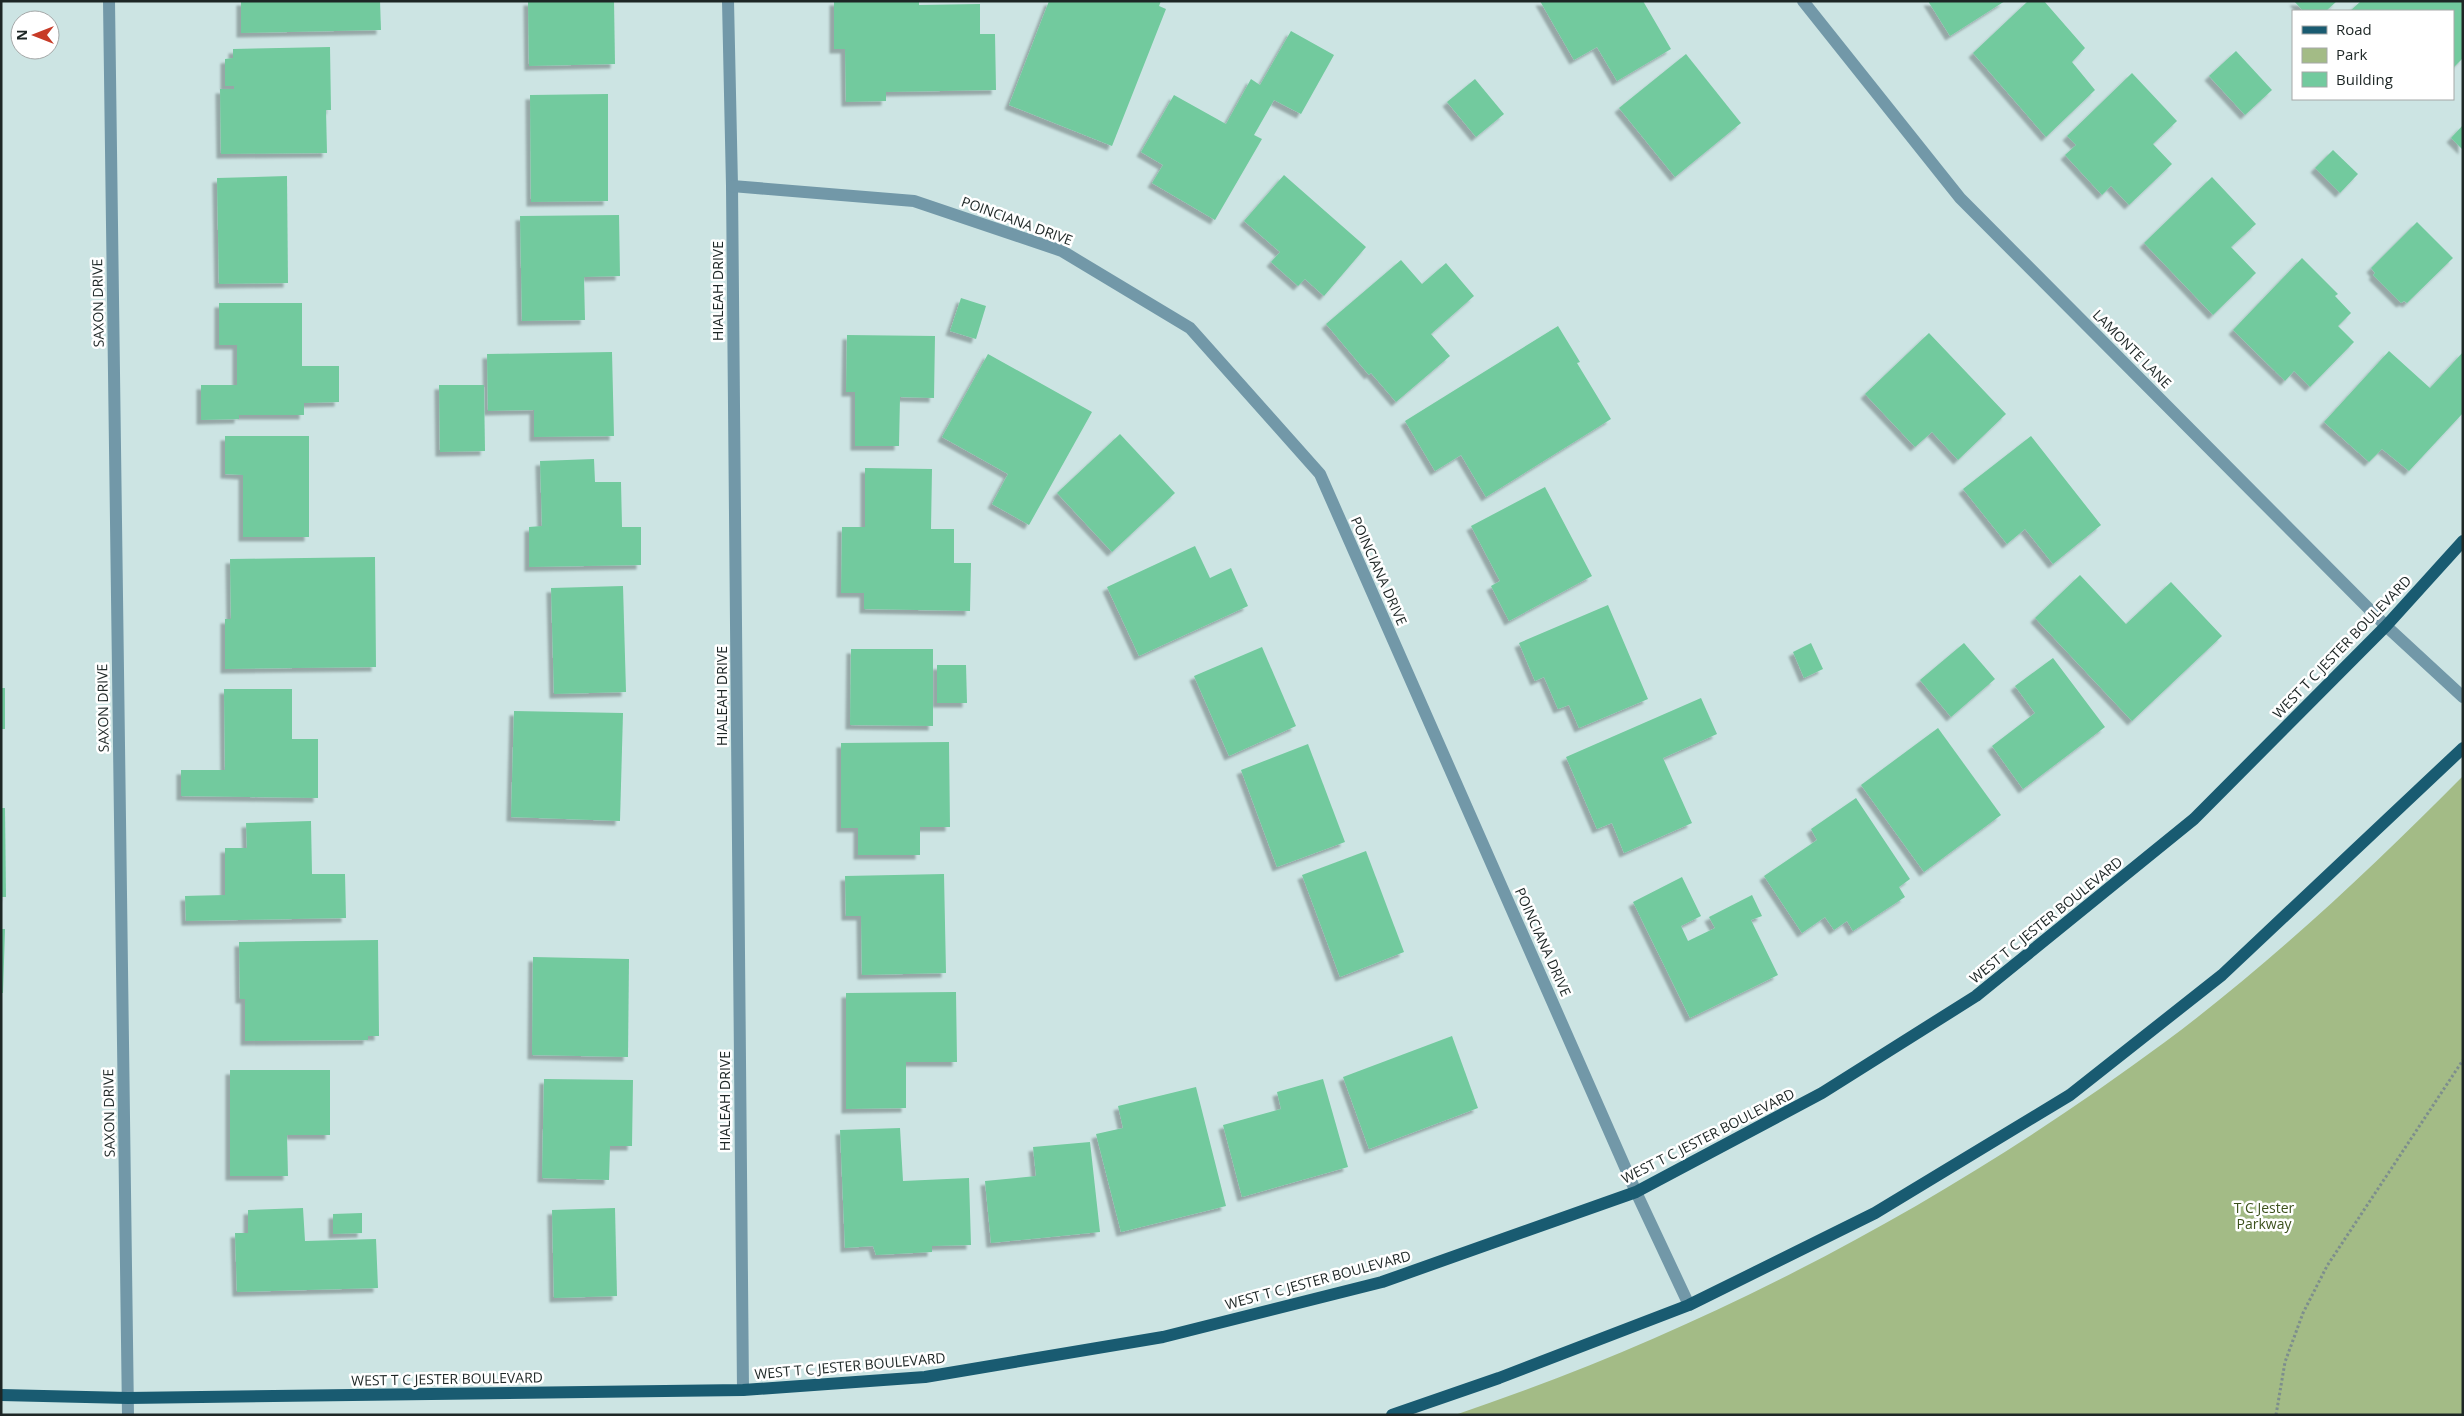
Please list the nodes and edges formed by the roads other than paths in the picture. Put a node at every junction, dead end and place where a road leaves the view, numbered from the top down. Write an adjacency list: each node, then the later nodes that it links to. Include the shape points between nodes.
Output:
1 (109, 1): 13 (street, SAXON DRIVE)
2 (728, 1): 4 (street, HIALEAH DRIVE)
3 (1803, 1): 6 (street, LAMONTE LANE, via 1960,198)
4 (732, 186): 9 (street, POINCIANA DRIVE, via 914,201 1062,251 1190,328 1320,474); 11 (street, HIALEAH DRIVE)
5 (2463, 541): 6 (main road, WEST T C JESTER BOULEVARD)
6 (2386, 626): 7 (street, LAMONTE LANE); 9 (main road, WEST T C JESTER BOULEVARD, via 2194,819 1976,996 1822,1093)
7 (2463, 697)
8 (2463, 748): 10 (main road, via 2222,975 2070,1095 1874,1213)
9 (1636, 1192): 10 (street, POINCIANA DRIVE); 11 (main road, WEST T C JESTER BOULEVARD, via 1382,1282 1163,1337 925,1377)
10 (1689, 1305): 15 (main road)
11 (743, 1390): 13 (main road, WEST T C JESTER BOULEVARD)
12 (1, 1396): 13 (main road, WEST T C JESTER BOULEVARD)
13 (128, 1398): 14 (street, SAXON DRIVE)
14 (128, 1415)
15 (1392, 1415)

